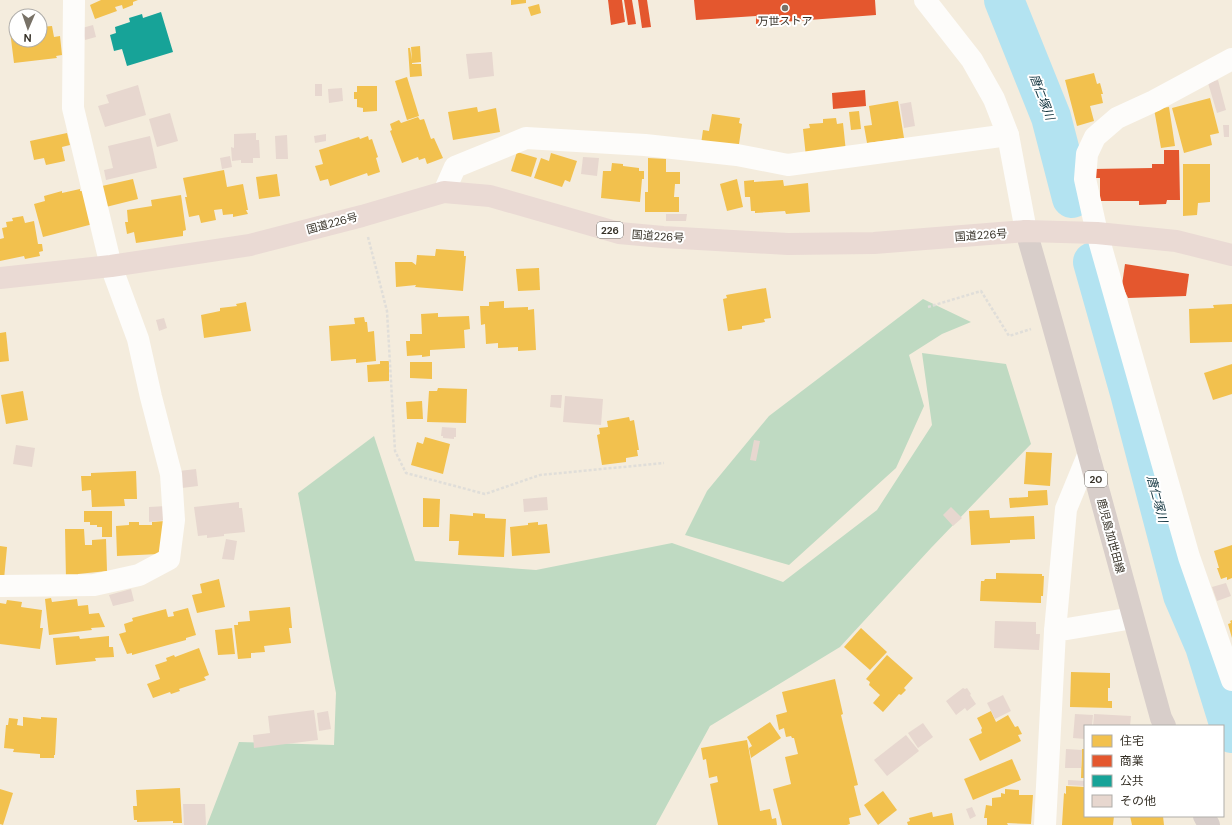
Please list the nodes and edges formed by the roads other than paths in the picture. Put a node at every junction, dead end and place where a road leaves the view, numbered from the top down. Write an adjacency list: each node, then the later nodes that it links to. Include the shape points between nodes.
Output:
1 (74, 0): 9 (street, via 73,108)
2 (925, 0): 4 (street, via 972,60 994,99)
3 (1232, 59): 7 (street, via 1117,118 1095,137 1087,154 1085,179)
4 (1008, 135): 5 (street, via 788,165 737,155 645,144 526,138 455,167); 6 (street)
5 (444, 192): 6 (highway, 国道226号 / 226, via 490,196 619,233 663,237 788,244 874,243); 9 (highway, 国道226号 / 226, via 250,245)
6 (1026, 231): 7 (highway, 国道226号 / 226); 11 (main road, 鹿児島加世田線 / 20)
7 (1097, 233): 8 (highway, 国道226号 / 226, via 1176,241); 15 (street, via 1189,556)
8 (1232, 255)
9 (111, 266): 10 (highway, 国道226号 / 226); 12 (street, via 138,339 171,474 174,520 169,559 139,575 94,585)
10 (0, 278)
11 (1089, 453): 13 (main road, 鹿児島加世田線 / 20); 14 (street, via 1066,509)
12 (0, 586)
13 (1133, 618): 14 (street); 16 (main road, 鹿児島加世田線 / 20)
14 (1055, 631): 17 (street)
15 (1232, 680)
16 (1165, 725)
17 (1046, 825)

